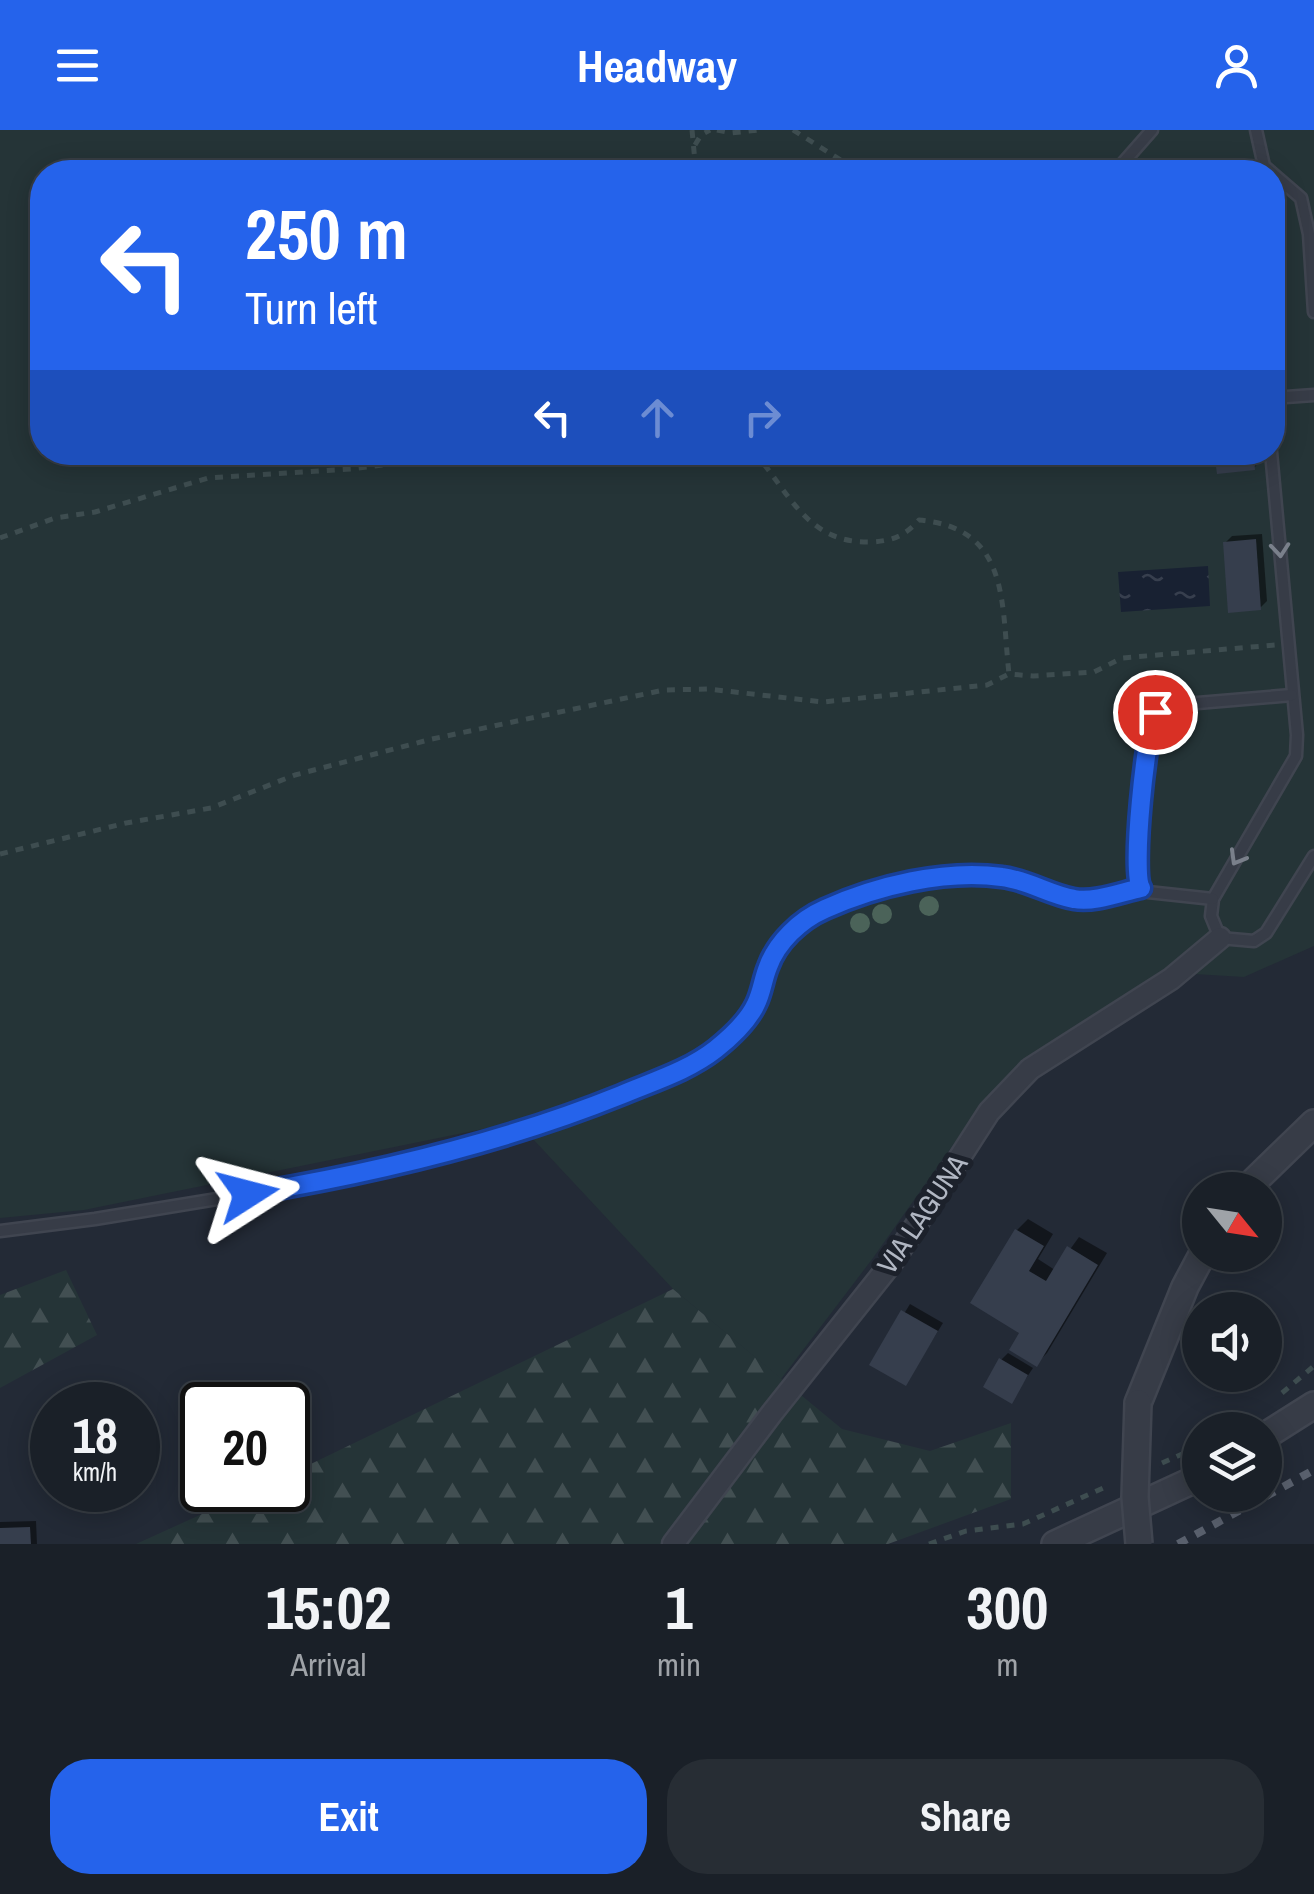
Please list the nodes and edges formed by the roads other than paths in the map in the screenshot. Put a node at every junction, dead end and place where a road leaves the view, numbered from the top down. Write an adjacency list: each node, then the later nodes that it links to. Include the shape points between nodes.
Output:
1 (1152, 130): 3 (lane)
2 (1256, 130): 4 (lane)
3 (1126, 160)
4 (1263, 160)
5 (1285, 186): 6 (lane, via 1301,198)
6 (1314, 312)
7 (1314, 395): 8 (lane)
8 (1285, 397)
9 (1272, 465): 10 (lane, one-way to 10)
10 (1292, 695): 12 (lane, via 1162,706 1155,712 1137,843); 13 (lane, one-way to 13, via 1296,756)
11 (1314, 856): 14 (lane, via 1266,932 1254,940)
12 (1141, 888): 13 (lane); 17 (lane, via 1079,901 1002,876 904,884 802,922 769,963 744,1022 692,1066 561,1119 364,1175)
13 (1213, 900): 14 (lane)
14 (1220, 938): 22 (street, VIA LAGUNA, via 1171,979 1030,1069 989,1112 893,1262)
15 (1314, 1123): 16 (street)
16 (1264, 1172)
17 (0, 1232)
18 (1193, 1272): 24 (street, bridge, via 1138,1404)
19 (1314, 1405): 20 (street)
20 (1282, 1425)
21 (1182, 1485): 23 (street)
22 (673, 1544)
23 (1055, 1544)
24 (1139, 1544)

